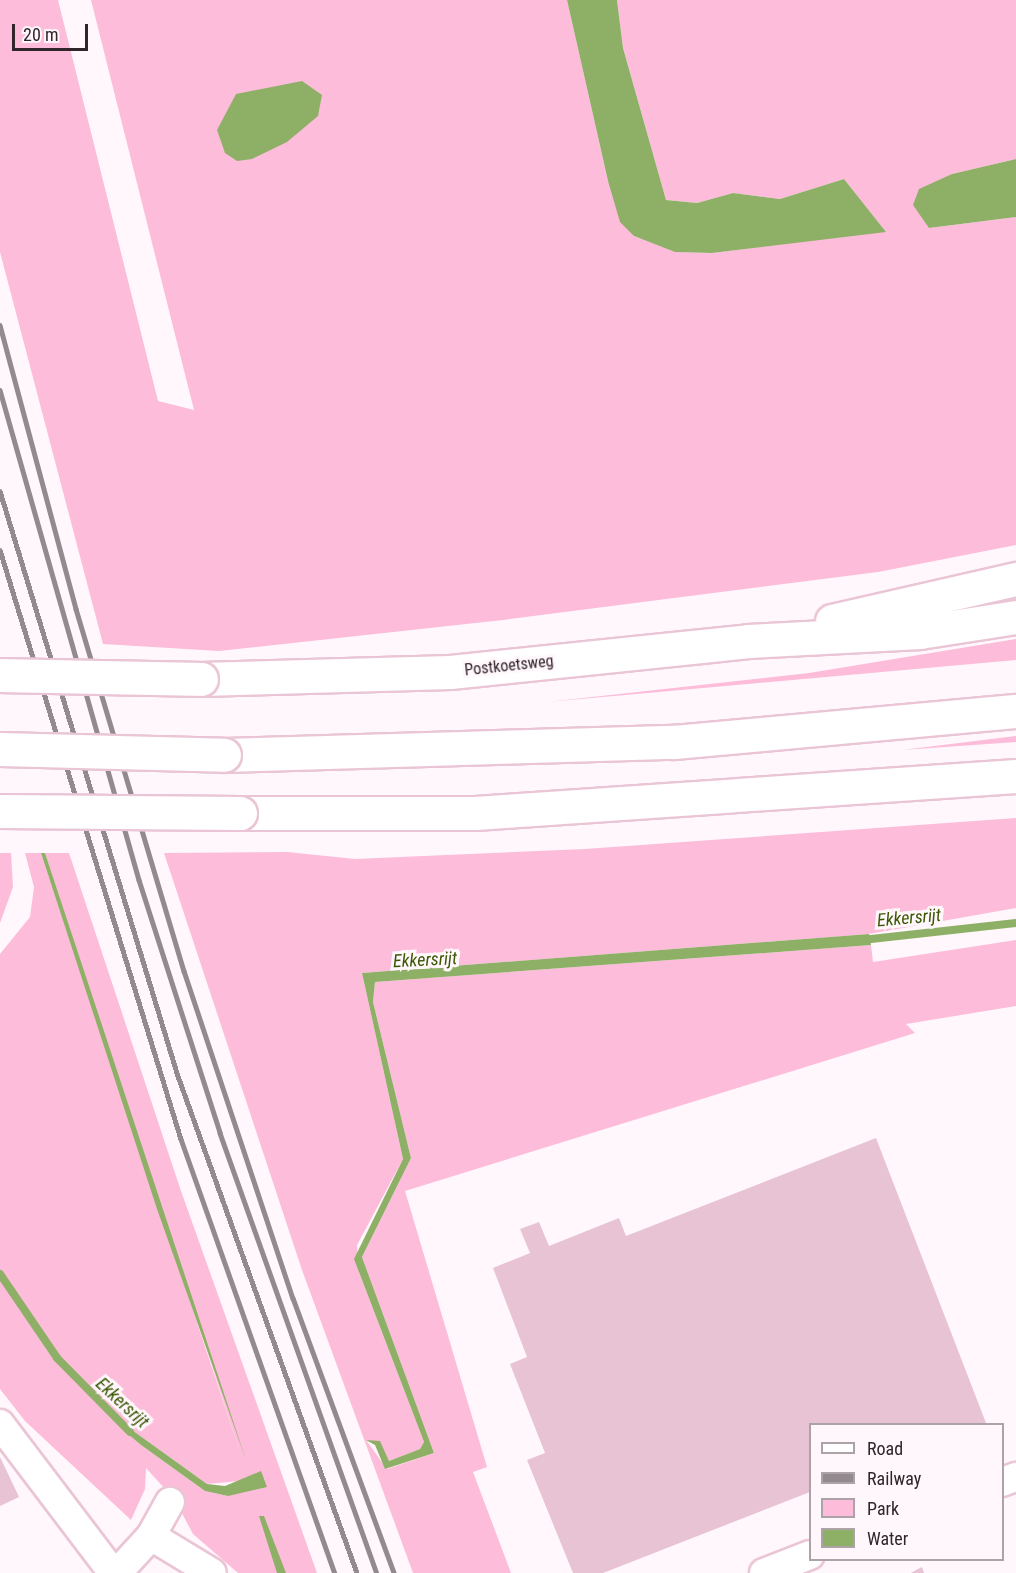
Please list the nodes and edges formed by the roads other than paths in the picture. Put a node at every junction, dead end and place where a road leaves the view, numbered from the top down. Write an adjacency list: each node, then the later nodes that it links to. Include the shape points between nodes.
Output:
1 (1016, 579): 3 (highway)
2 (1016, 617): 3 (highway, Postkoetsweg, via 920,632)
3 (748, 641): 4 (highway, Postkoetsweg, bridge, via 450,672 201,680)
4 (0, 675)
5 (1016, 711): 6 (highway, bridge, via 674,742 224,755)
6 (0, 749)
7 (1016, 776): 8 (highway, bridge, via 475,813)
8 (0, 812)
9 (0, 1424): 13 (street)
10 (170, 1502): 11 (street)
11 (151, 1536): 13 (street); 14 (street)
12 (809, 1555): 15 (street)
13 (115, 1573)
14 (212, 1573)
15 (764, 1573)

